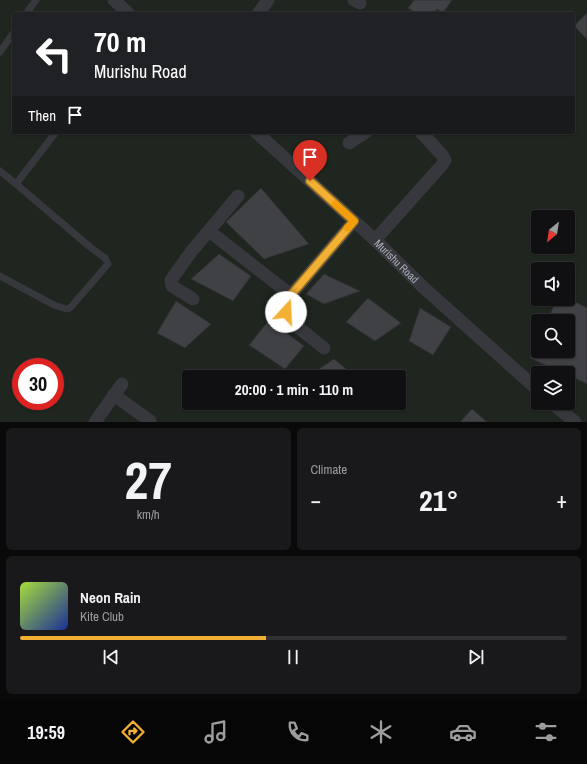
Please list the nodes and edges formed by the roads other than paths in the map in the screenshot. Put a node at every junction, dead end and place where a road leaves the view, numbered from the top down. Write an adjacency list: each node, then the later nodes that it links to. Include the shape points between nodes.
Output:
1 (36, 0): 4 (lane)
2 (268, 0): 6 (street)
3 (116, 1): 5 (street)
4 (27, 12)
5 (127, 12)
6 (259, 12)
7 (12, 35): 8 (lane)
8 (0, 52)
9 (54, 134): 15 (lane)
10 (258, 134): 17 (street, Murishu Road)
11 (363, 134): 13 (street)
12 (422, 134): 19 (street, via 445,160)
13 (350, 143)
14 (0, 170): 15 (lane)
15 (16, 184): 20 (lane, via 105,258 108,264 67,309 54,305)
16 (238, 196): 18 (street)
17 (354, 221): 19 (street, Murishu Road); 21 (street)
18 (210, 231): 21 (street); 22 (street, via 182,263 170,282 172,286)
19 (375, 240): 25 (street, Murishu Road, via 424,288)
20 (0, 276)
21 (291, 295): 23 (street, via 286,312 289,320)
22 (193, 299)
23 (324, 348)
24 (122, 384): 26 (street)
25 (531, 384)
26 (114, 395): 28 (street); 29 (street)
27 (560, 410): 30 (street)
28 (150, 421)
29 (95, 422)
30 (575, 422)

